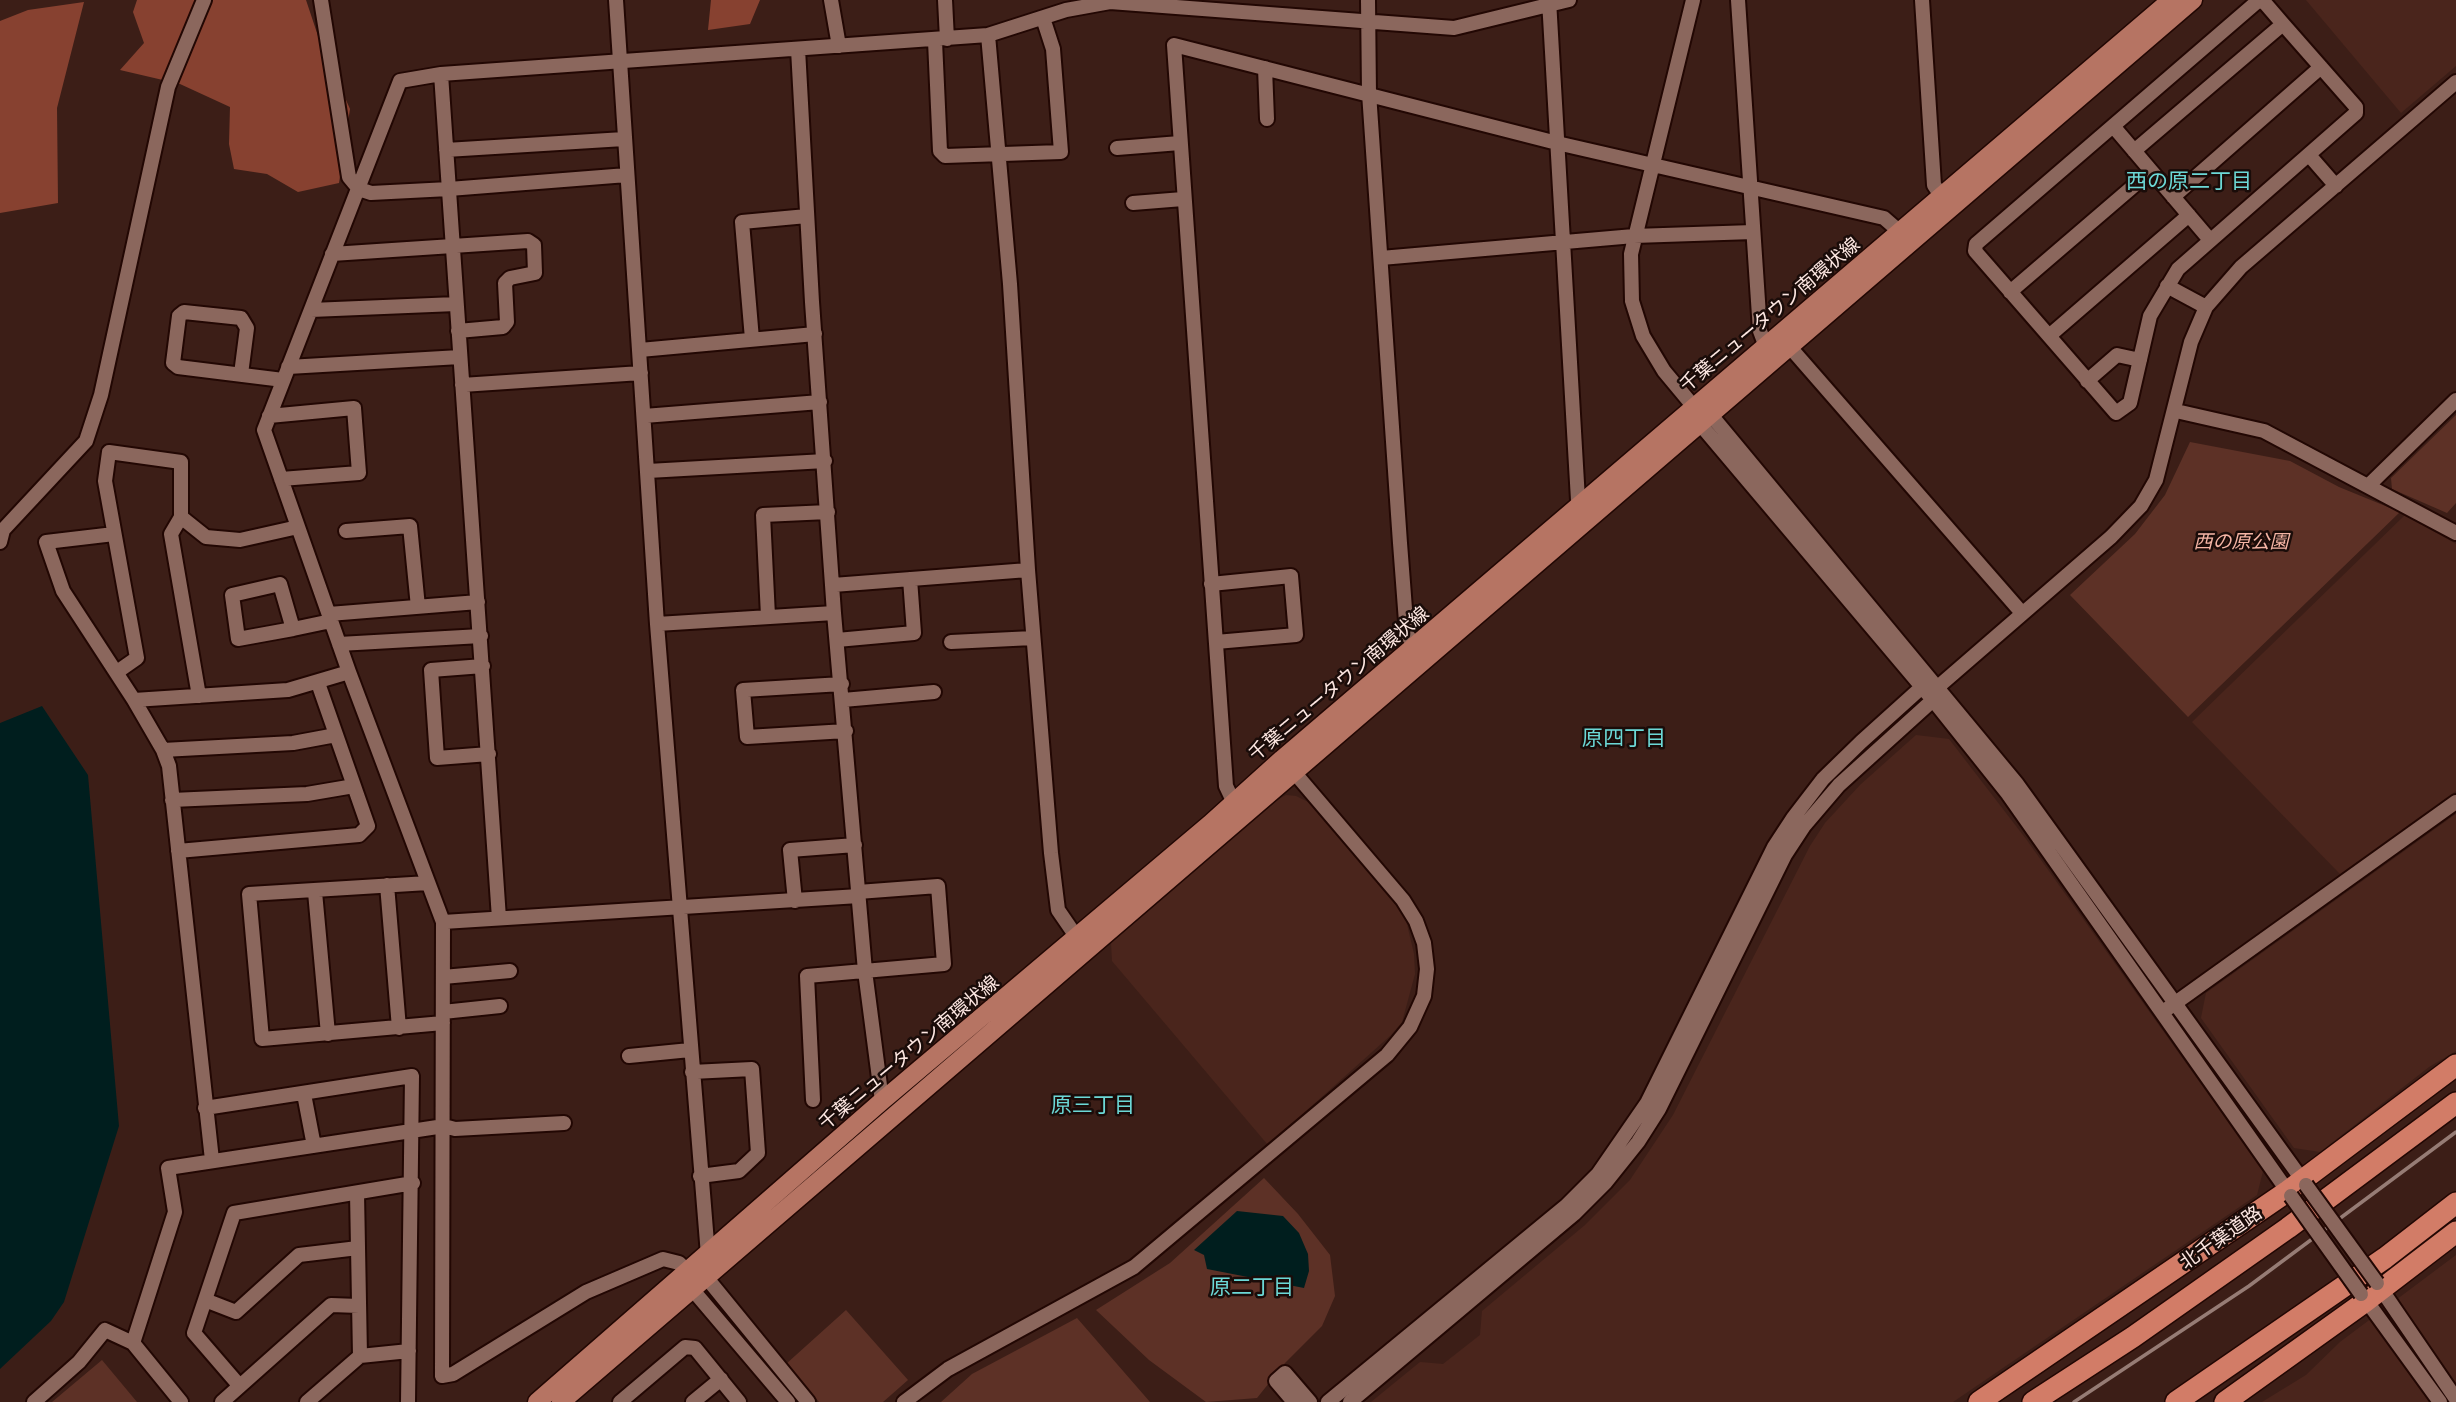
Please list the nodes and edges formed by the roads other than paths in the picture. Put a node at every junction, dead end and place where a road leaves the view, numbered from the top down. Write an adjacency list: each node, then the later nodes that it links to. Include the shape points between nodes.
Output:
1 (204, 0): 95 (street, via 168,87 110,356 86,441 3,530)
2 (321, 0): 43 (street, via 349,177)
3 (616, 0): 22 (street)
4 (831, 0): 20 (street)
5 (944, 0): 19 (street)
6 (1368, 0): 16 (street)
7 (1569, 0): 14 (street)
8 (1693, 0): 38 (street)
9 (1738, 0): 41 (street)
10 (1922, 0): 45 (street, via 1934,185)
11 (2193, 0): 68 (main road, 千葉ニュータウン南環状線)
12 (2168, 1): 45 (main road, 千葉ニュータウン南環状線)
13 (1093, 2): 15 (street); 16 (street)
14 (1549, 2): 16 (street, via 1454,28); 32 (street)
15 (1044, 18): 18 (street); 37 (street, via 1053,49 1061,152)
16 (1369, 22): 27 (street)
17 (2283, 24): 24 (street); 29 (street, via 2258,1); 35 (street)
18 (988, 35): 19 (street); 37 (street)
19 (941, 40): 20 (street); 37 (street, via 940,151 945,156)
20 (839, 46): 21 (street)
21 (798, 49): 22 (street); 50 (street)
22 (619, 62): 25 (street); 30 (street)
23 (1265, 68): 27 (street); 28 (street); 31 (street, via 1174,45)
24 (2321, 68): 36 (street, via 2356,107 2356,113); 46 (street)
25 (440, 74): 34 (street); 43 (street, via 400,81)
26 (2456, 82): 42 (street)
27 (1369, 93): 32 (street); 58 (street)
28 (1267, 119)
29 (2112, 126): 35 (street); 60 (street, via 1976,244 1975,251)
30 (624, 139): 34 (street); 40 (street)
31 (1180, 143): 33 (street); 47 (street)
32 (1557, 144): 38 (street); 55 (street)
33 (1117, 148)
34 (446, 150): 44 (street)
35 (2134, 151): 39 (street)
36 (2309, 155): 42 (street); 54 (street)
37 (999, 156): 96 (street)
38 (1652, 163): 41 (street); 53 (street)
39 (2151, 171): 46 (street); 60 (street)
40 (627, 175): 44 (street); 70 (street)
41 (1751, 186): 51 (street); 52 (street, via 1884,218)
42 (2336, 186): 62 (street, via 2241,267)
43 (359, 189): 44 (street); 57 (street)
44 (449, 189): 56 (street)
45 (1942, 197): 52 (main road, 千葉ニュータウン南環状線)
46 (2173, 197): 49 (street)
47 (1183, 199): 48 (street); 99 (street)
48 (1133, 203)
49 (2189, 215): 54 (street); 66 (street)
50 (807, 216): 65 (street); 67 (street, via 743,222)
51 (1753, 232): 53 (street); 69 (street, via 1760,331)
52 (1900, 232): 69 (main road, 千葉ニュータウン南環状線)
53 (1634, 236): 55 (street); 81 (street, via 1630,274 1636,319 1664,371)
54 (2210, 240): 59 (street, via 2178,269)
55 (1562, 242): 58 (street); 88 (street, via 1578,499)
56 (452, 246): 57 (street); 61 (street); 64 (street, via 528,241 534,245 535,273 505,283 507,322 503,327)
57 (332, 254): 63 (street)
58 (1381, 258): 114 (street, via 1407,635)
59 (2167, 286): 62 (street); 72 (street, via 2150,316)
60 (2010, 292): 66 (street)
61 (456, 304): 63 (street); 64 (street)
62 (2206, 307): 80 (street, via 2191,342)
63 (311, 310): 75 (street)
64 (458, 331): 71 (street)
65 (815, 334): 67 (street); 79 (street)
66 (2049, 336): 76 (street)
67 (752, 340): 70 (street)
68 (1789, 346): 81 (main road, 千葉ニュータウン南環状線); 103 (street)
69 (1766, 347): 81 (main road, 千葉ニュータウン南環状線)
70 (640, 350): 73 (street)
71 (460, 357): 75 (street); 77 (street)
72 (2140, 360): 76 (street, via 2117,355); 76 (street, via 2130,403 2121,412 2112,410)
73 (641, 373): 77 (street); 83 (street)
74 (240, 374): 74 (street, via 173,363 184,312 241,318 247,328); 75 (street)
75 (285, 374): 82 (street)
76 (2087, 381)
77 (462, 385): 100 (street)
78 (2456, 400): 87 (street)
79 (820, 402): 83 (street); 84 (street)
80 (2176, 411): 87 (street, via 2264,431); 103 (street, via 2156,480 2141,506)
81 (1702, 415): 88 (main road, 千葉ニュータウン南環状線); 120 (street); 122 (street); 130 (main road, 千葉ニュータウン南環状線)
82 (269, 416): 86 (street, via 264,430); 86 (street, via 354,408 359,472)
83 (644, 416): 85 (street)
84 (825, 461): 85 (street); 89 (street)
85 (648, 471): 106 (street)
86 (281, 479): 91 (street)
87 (2369, 485): 93 (street)
88 (1583, 504): 114 (main road, 千葉ニュータウン南環状線)
89 (828, 512): 98 (street); 104 (street, via 763,515)
90 (181, 517): 91 (street, via 206,537 240,540); 94 (street, via 181,462 109,452 105,481); 123 (street, via 170,534)
91 (298, 527): 105 (street)
92 (346, 531): 101 (street, via 410,526)
93 (2456, 533)
94 (114, 534): 116 (street, via 137,658); 116 (street, via 46,542 63,591)
95 (0, 542)
96 (1028, 570): 97 (street); 109 (street)
97 (910, 579): 98 (street); 110 (street, via 914,634)
98 (833, 584): 102 (street)
99 (1211, 584): 112 (street); 112 (street, via 1291,576 1296,635)
100 (478, 602): 101 (street); 108 (street)
101 (418, 607): 105 (street)
102 (834, 613): 104 (street); 110 (street)
103 (2022, 614): 122 (street)
104 (768, 616): 106 (street)
105 (330, 618): 107 (street); 113 (street)
106 (657, 624): 142 (street)
107 (293, 629): 107 (street, via 238,639 232,595 279,584)
108 (481, 636): 113 (street); 115 (street)
109 (1034, 638): 111 (street); 145 (street, via 1058,910)
110 (837, 640): 119 (street)
111 (951, 642)
112 (1216, 642): 134 (street, via 1226,786)
113 (339, 644): 117 (street)
114 (1416, 646): 130 (main road, 千葉ニュータウン南環状線)
115 (483, 666): 129 (street); 129 (street, via 432,670 437,758)
116 (117, 672): 124 (street)
117 (349, 672): 118 (street); 137 (street)
118 (318, 683): 123 (street, via 288,690); 127 (street)
119 (842, 684): 125 (street); 126 (street, via 743,690 747,737)
120 (1923, 687): 122 (street); 201 (street, via 1823,779 1793,818 1774,847 1647,1103 1598,1174 1566,1206)
121 (934, 692): 125 (street)
122 (1936, 693): 150 (street, via 2017,784); 202 (street, via 1839,785 1804,826 1785,855 1659,1109 1606,1182)
123 (199, 696): 124 (street)
124 (134, 700): 128 (street)
125 (843, 700): 126 (street)
126 (846, 731): 135 (street)
127 (336, 735): 128 (street, via 293,743); 131 (street)
128 (163, 750): 132 (street)
129 (489, 754): 143 (street)
130 (1288, 766): 134 (main road, 千葉ニュータウン南環状線); 145 (main road, 千葉ニュータウン南環状線); 198 (street, via 1416,921 1427,969 1424,996 1410,1027 1387,1055 1134,1267 948,1369)
131 (354, 786): 132 (street, via 307,794); 136 (street, via 368,826 359,835)
132 (172, 800): 136 (street)
133 (2456, 802): 150 (street)
134 (1234, 803): 145 (main road, 千葉ニュータウン南環状線)
135 (855, 845): 140 (street); 141 (street, via 790,850)
136 (178, 851): 162 (street)
137 (428, 883): 138 (street); 144 (street)
138 (387, 885): 139 (street); 152 (street)
139 (314, 892): 153 (street); 153 (street, via 249,894 262,1039)
140 (858, 894): 141 (street); 147 (street); 147 (street, via 938,886 944,964)
141 (794, 901): 142 (street)
142 (679, 909): 143 (street); 154 (street)
143 (499, 918): 144 (street)
144 (443, 922): 148 (street)
145 (1081, 944): 160 (main road, 千葉ニュータウン南環状線); 176 (main road, 千葉ニュータウン南環状線)
146 (510, 971): 148 (street)
147 (865, 971): 159 (street, via 807,976); 160 (street)
148 (443, 976): 151 (street)
149 (500, 1006): 151 (street)
150 (2169, 1008): 170 (street)
151 (443, 1017): 152 (street); 164 (street)
152 (399, 1028): 153 (street)
153 (328, 1034)
154 (690, 1050): 155 (street); 157 (street)
155 (629, 1056)
156 (2456, 1065): 170 (highway, 北千葉道路)
157 (692, 1072): 168 (street); 168 (street, via 752,1069 758,1153 739,1171)
158 (304, 1094): 162 (street); 165 (street, via 412,1076); 166 (street)
159 (813, 1100)
160 (882, 1101): 175 (main road, 千葉ニュータウン南環状線)
161 (2456, 1103): 204 (highway, 北千葉道路, via 2266,1243)
162 (205, 1108): 167 (street)
163 (564, 1123): 164 (street)
164 (444, 1126): 165 (street); 176 (street, via 442,1376 453,1374 586,1292 663,1259 679,1263)
165 (412, 1129): 166 (street); 169 (street)
166 (314, 1146): 167 (street)
167 (212, 1160): 180 (street, via 168,1168 175,1212)
168 (700, 1176): 175 (street)
169 (413, 1183): 171 (street); 181 (street)
170 (2297, 1188): 177 (street, bridge); 203 (highway, 北千葉道路)
171 (358, 1193): 174 (street); 178 (street, via 233,1213)
172 (2456, 1203): 205 (highway, via 2385,1258)
173 (2456, 1232): 177 (highway)
174 (358, 1248): 178 (street, via 299,1255 236,1312); 179 (street)
175 (708, 1255): 176 (main road, 千葉ニュータウン南環状線)
176 (695, 1279): 191 (main road, 千葉ニュータウン南環状線); 192 (main road, 千葉ニュータウン南環状線); 196 (street); 197 (street)
177 (2372, 1292): 185 (street); 206 (highway); 207 (street)
178 (205, 1300): 184 (street, via 194,1333)
179 (359, 1306): 182 (street); 184 (street, via 331,1305)
180 (133, 1343): 186 (street, via 105,1330 79,1362); 187 (street)
181 (409, 1351): 182 (street); 190 (street)
182 (360, 1356): 189 (street)
183 (720, 1379): 193 (street, via 695,1348 685,1347); 194 (street); 195 (street)
184 (238, 1384): 188 (street)
185 (2456, 1399)
186 (34, 1402)
187 (181, 1402)
188 (222, 1402)
189 (307, 1402)
190 (408, 1402)
191 (537, 1402)
192 (561, 1402)
193 (620, 1402)
194 (693, 1402)
195 (739, 1402)
196 (788, 1402)
197 (808, 1402)
198 (904, 1402)
199 (1294, 1402): 200 (street, via 1281,1377)
200 (1310, 1402)
201 (1328, 1402)
202 (1350, 1402)
203 (1979, 1402)
204 (2033, 1402)
205 (2176, 1402)
206 (2225, 1402)
207 (2440, 1402)

